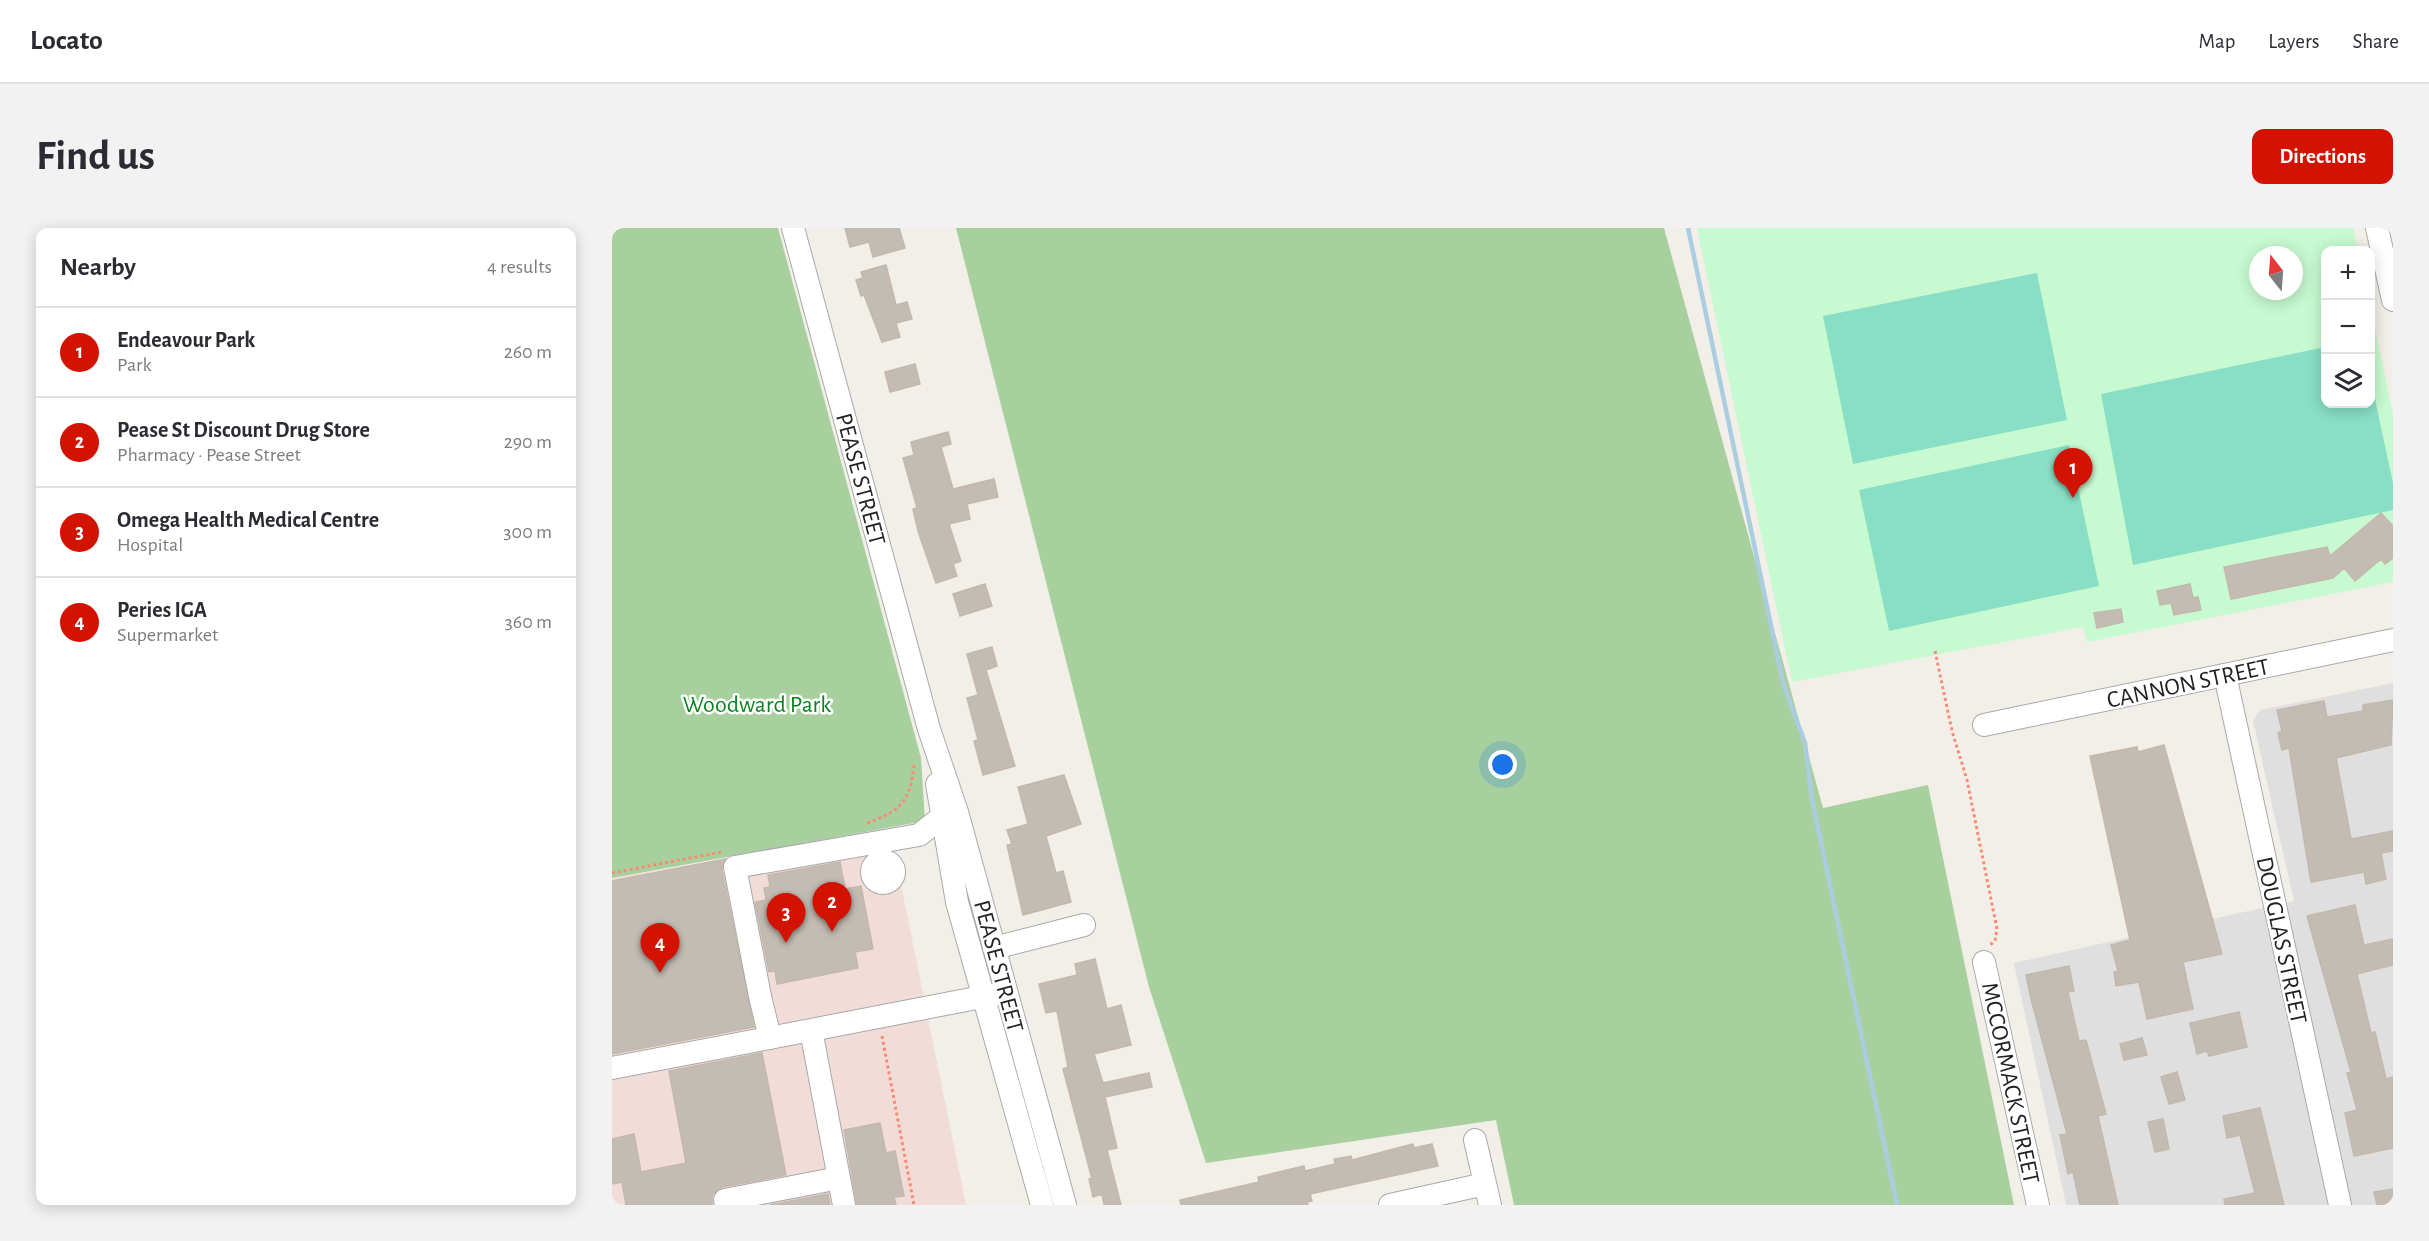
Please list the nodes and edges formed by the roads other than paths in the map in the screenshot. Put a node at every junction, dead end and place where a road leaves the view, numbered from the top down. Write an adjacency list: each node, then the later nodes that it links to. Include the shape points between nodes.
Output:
1 (793, 228): 7 (street, PEASE STREET)
2 (2377, 228): 3 (street)
3 (2393, 300)
4 (2393, 640): 5 (street, CANNON STREET)
5 (2225, 675): 6 (street, CANNON STREET); 28 (street, DOUGLAS STREET)
6 (1984, 725)
7 (929, 729): 8 (street, PEASE STREET); 12 (street, PEASE STREET, via 957,812)
8 (942, 817): 9 (street, via 919,835); 15 (street, PEASE STREET, via 957,902)
9 (876, 843): 10 (street); 17 (street, via 735,867)
10 (873, 867)
11 (1084, 925): 12 (street)
12 (994, 948): 14 (street, PEASE STREET)
13 (1984, 962): 27 (street, MCCORMACK STREET)
14 (1007, 992): 15 (street); 25 (street, PEASE STREET)
15 (984, 997): 16 (street); 24 (street, PEASE STREET)
16 (812, 1030): 17 (street); 20 (street)
17 (771, 1038): 18 (street)
18 (612, 1068)
19 (1475, 1140): 21 (street)
20 (839, 1178): 22 (street, via 724,1200); 23 (street)
21 (1487, 1195): 26 (street)
22 (726, 1205)
23 (844, 1205)
24 (1042, 1205)
25 (1065, 1205)
26 (1390, 1205)
27 (2038, 1205)
28 (2340, 1205)

